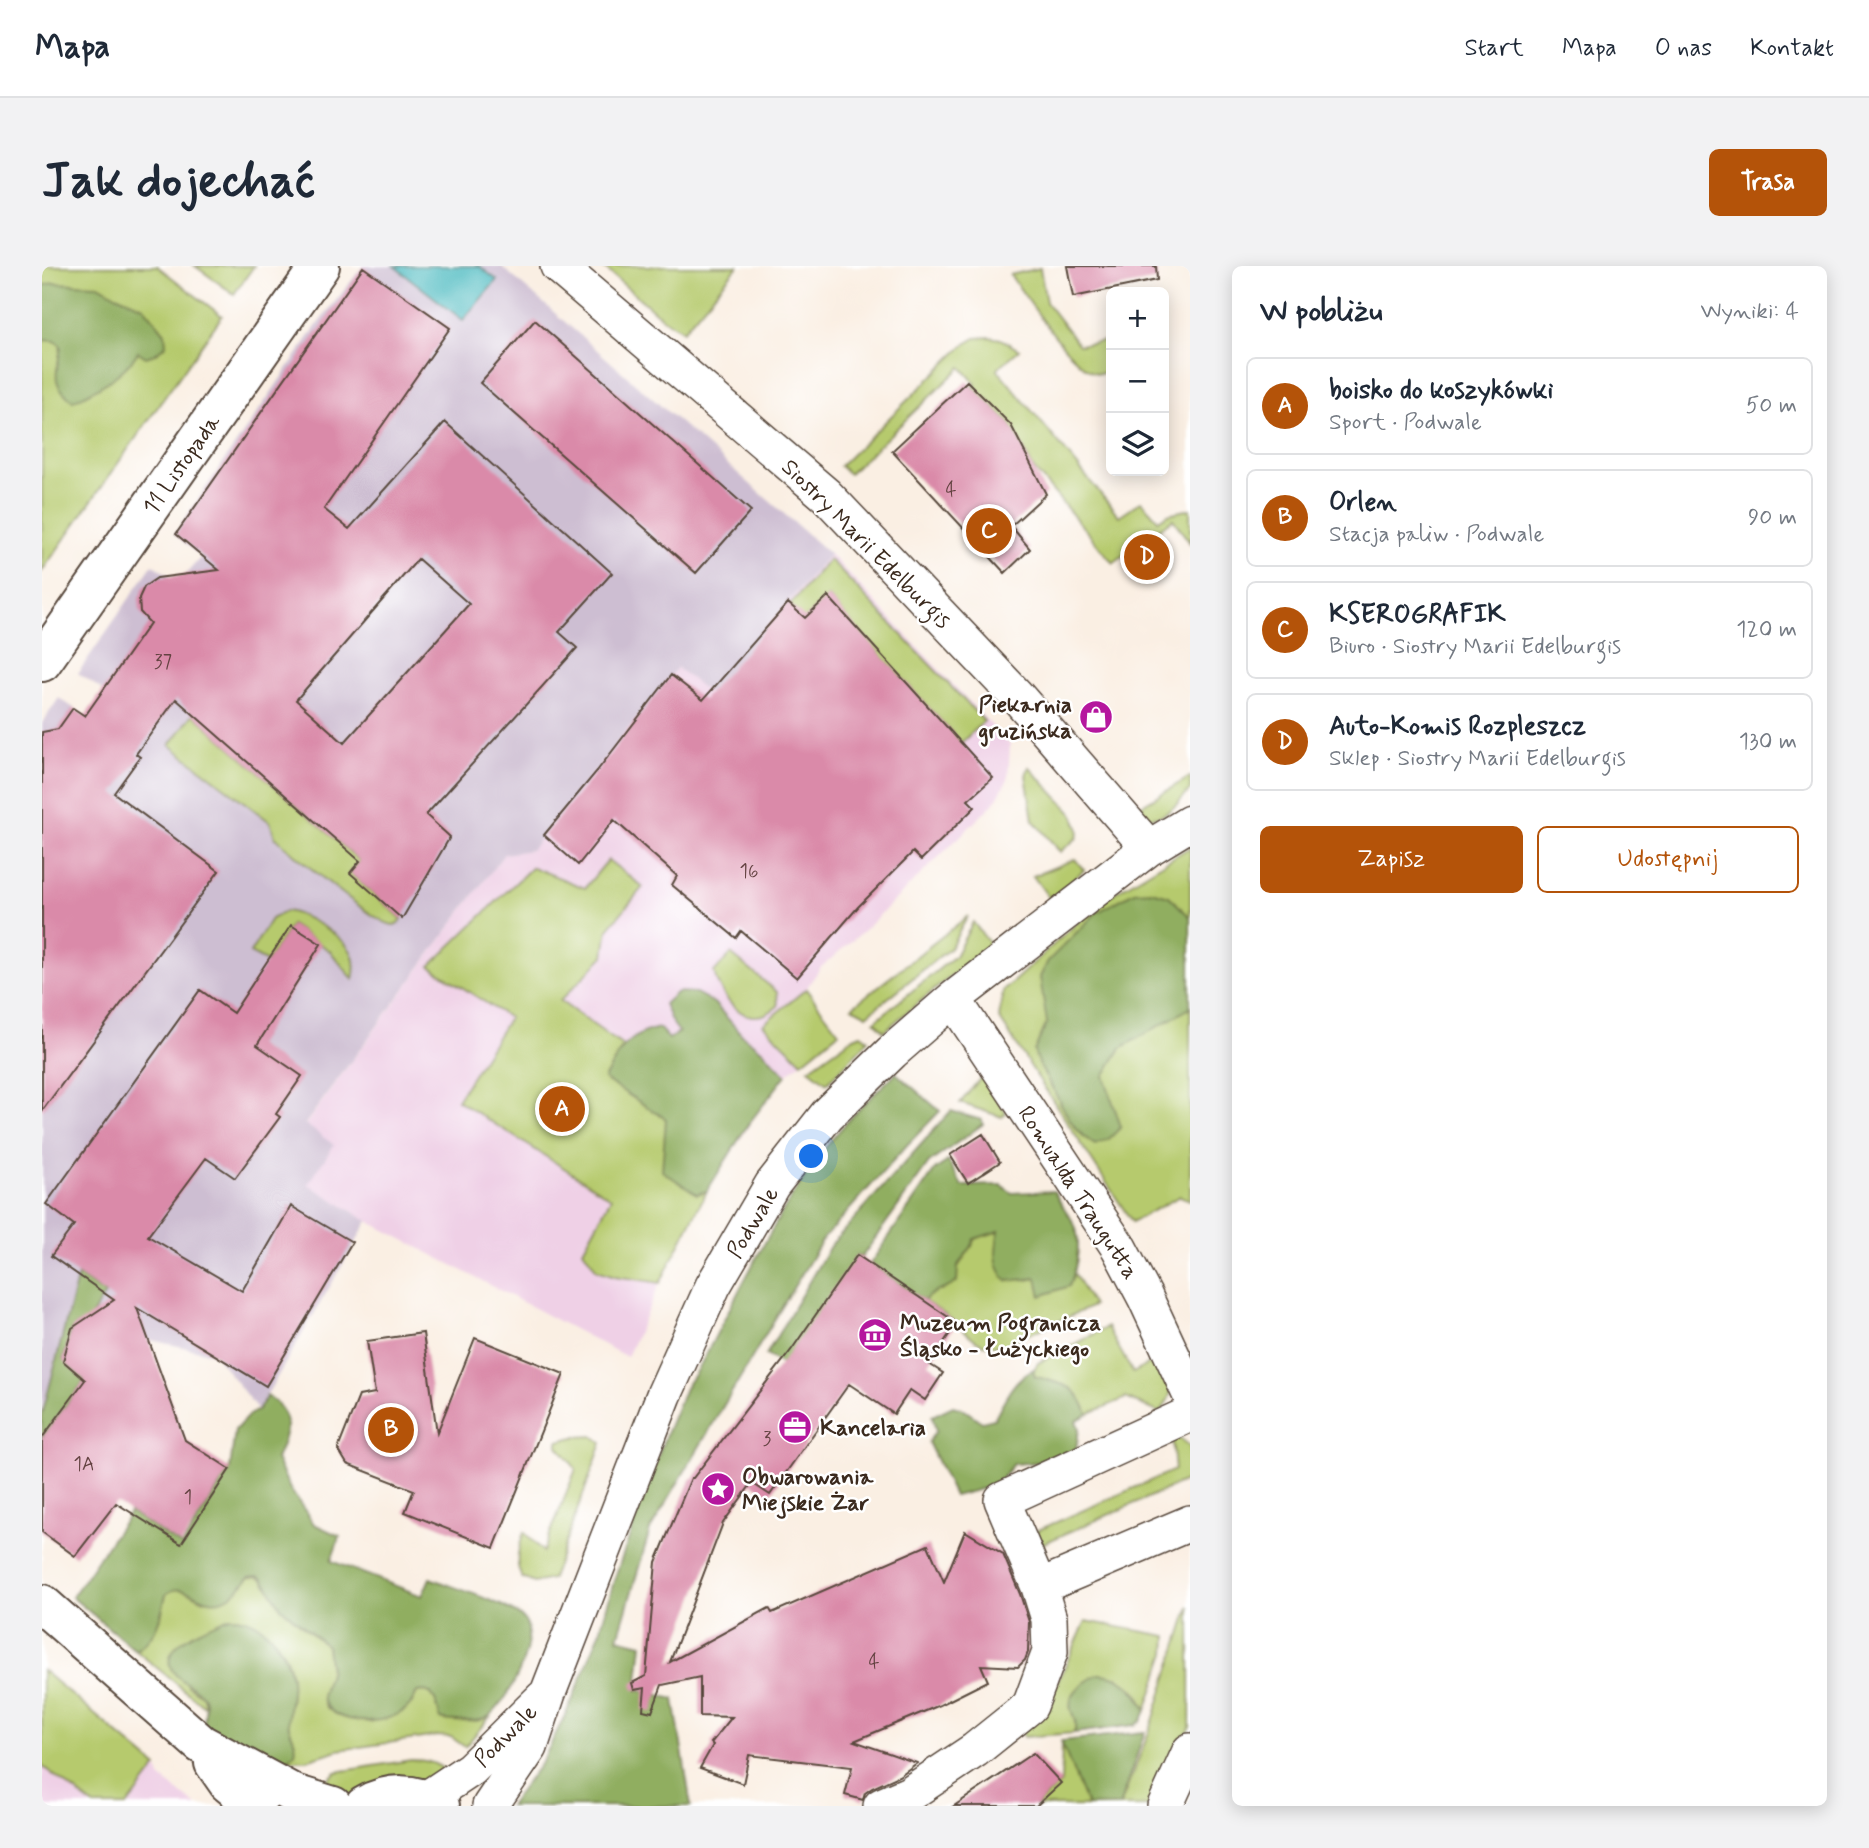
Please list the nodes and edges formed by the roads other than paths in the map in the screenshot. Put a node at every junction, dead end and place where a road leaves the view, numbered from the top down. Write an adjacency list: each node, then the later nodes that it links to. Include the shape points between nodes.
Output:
1 (320, 266): 3 (street, 11 Listopada)
2 (558, 266): 5 (street, Siostry Marii Edelburgis, via 826,495 1014,694)
3 (47, 643)
4 (1190, 823): 5 (street, Podwale)
5 (1149, 848): 6 (street, Podwale)
6 (953, 999): 7 (street, Romualda Traugutta, via 1119,1248); 12 (street, Podwale, via 827,1115 772,1185 713,1286 664,1395)
7 (1190, 1394)
8 (1190, 1414): 10 (street, via 1002,1500)
9 (1190, 1523): 10 (street)
10 (1039, 1587): 20 (street, via 1049,1619 1050,1652 1030,1706 975,1751 909,1794)
11 (42, 1604): 13 (street)
12 (548, 1693): 15 (street, Podwale); 19 (street, Podwale, via 530,1747)
13 (201, 1744): 16 (street, via 228,1783); 17 (street, via 294,1794)
14 (1190, 1751): 21 (street)
15 (433, 1802): 18 (street, via 397,1794)
16 (256, 1806)
17 (334, 1806)
18 (364, 1806)
19 (490, 1806)
20 (881, 1806)
21 (1165, 1806)

